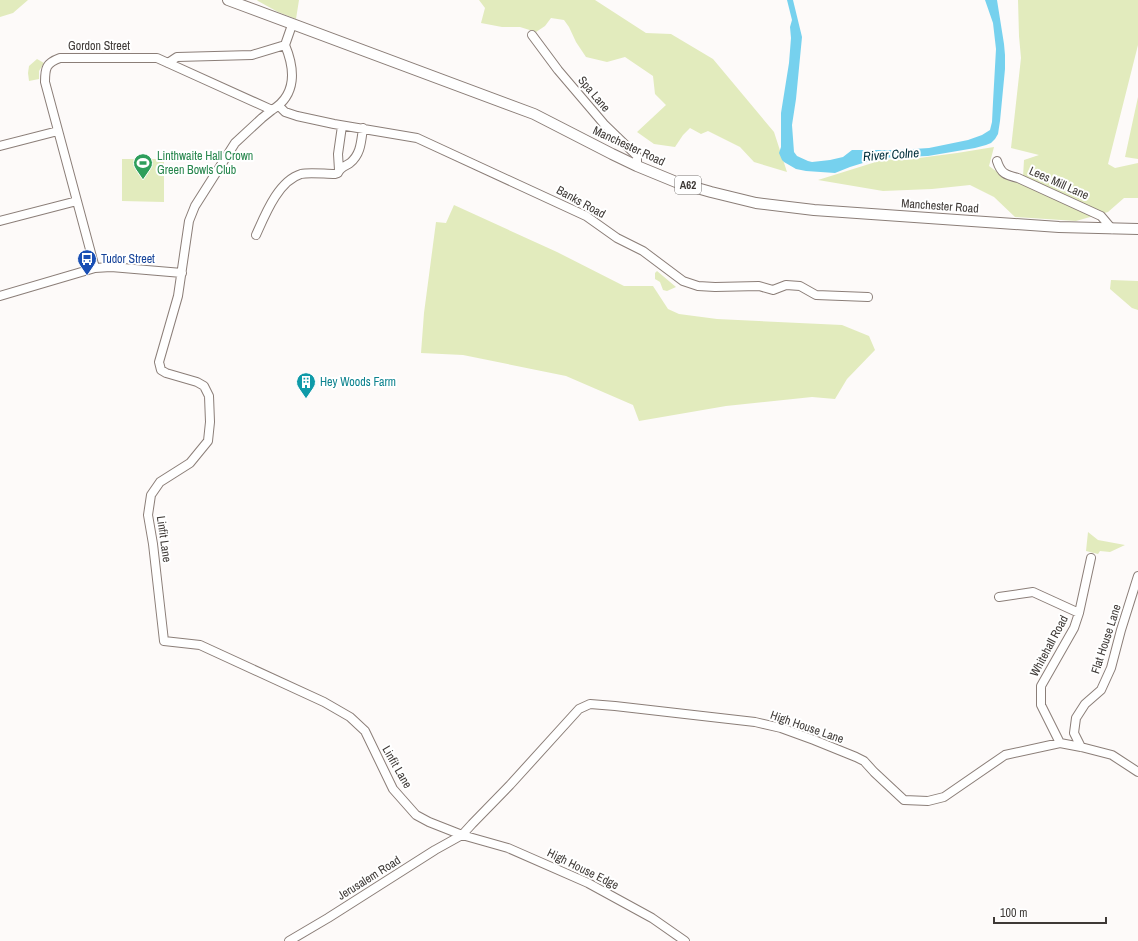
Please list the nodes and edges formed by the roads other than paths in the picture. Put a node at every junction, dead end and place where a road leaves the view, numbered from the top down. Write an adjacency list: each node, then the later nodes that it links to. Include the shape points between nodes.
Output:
1 (228, 0): 2 (main road, Manchester Road / A62)
2 (292, 25): 4 (street); 12 (main road, Manchester Road / A62, via 534,114)
3 (532, 35): 12 (street, Spa Lane, via 604,124 637,156)
4 (285, 45): 5 (street, via 252,55 177,57); 6 (street, Linfit Lane, via 291,58 293,76 284,101)
5 (168, 63): 6 (street, Gordon Street); 9 (street, Gordon Street, via 157,58 73,57 52,61 47,66 45,82)
6 (275, 108): 7 (street, Banks Road, via 297,116); 20 (street, Linfit Lane, via 235,143 195,206 189,221)
7 (342, 126): 8 (street, Banks Road); 13 (street, via 338,154)
8 (363, 128): 13 (street, via 357,156); 22 (street, Banks Road, via 418,138 586,216 617,238 643,251 683,281 698,286 759,286 773,290 786,286 800,286 816,295)
9 (58, 131): 10 (street); 14 (street, Gordon Street)
10 (0, 146)
11 (997, 161): 16 (street, Lees Mill Lane, via 999,170 1101,216)
12 (637, 166): 16 (main road, Manchester Road / A62, via 676,182 756,203 814,210)
13 (339, 170): 18 (street, via 335,174 301,174 292,179 276,194)
14 (77, 202): 15 (street); 19 (street, Gordon Street)
15 (0, 221)
16 (1112, 229): 17 (main road, Manchester Road / A62)
17 (1138, 229)
18 (256, 235)
19 (95, 268): 20 (street); 21 (street)
20 (182, 273): 30 (street, Linfit Lane, via 159,362 161,370 166,373 204,386 209,396 210,422 208,441 190,463 160,482 151,495 148,515 164,641 200,645 324,702 350,717 364,731 393,789 416,815)
21 (0, 296)
22 (868, 297)
23 (1091, 558): 26 (street, Whitehall Road)
24 (1138, 576): 28 (street, Flat House Lane, via 1111,668 1101,690 1085,704 1076,718 1074,733)
25 (999, 597): 26 (street, via 1033,592)
26 (1079, 614): 27 (street, Whitehall Road, via 1074,628 1041,686 1041,705)
27 (1060, 744): 28 (street, High House Lane); 30 (street, High House Lane, via 1005,754 944,797 928,802 904,800 864,761 781,728 755,722 590,704 579,709)
28 (1081, 747): 29 (street, High House Lane, via 1112,755)
29 (1138, 772)
30 (462, 836): 31 (street, Jerusalem Road, via 435,850); 32 (street, High House Edge, via 508,848 588,883 652,918)
31 (289, 941)
32 (685, 941)

